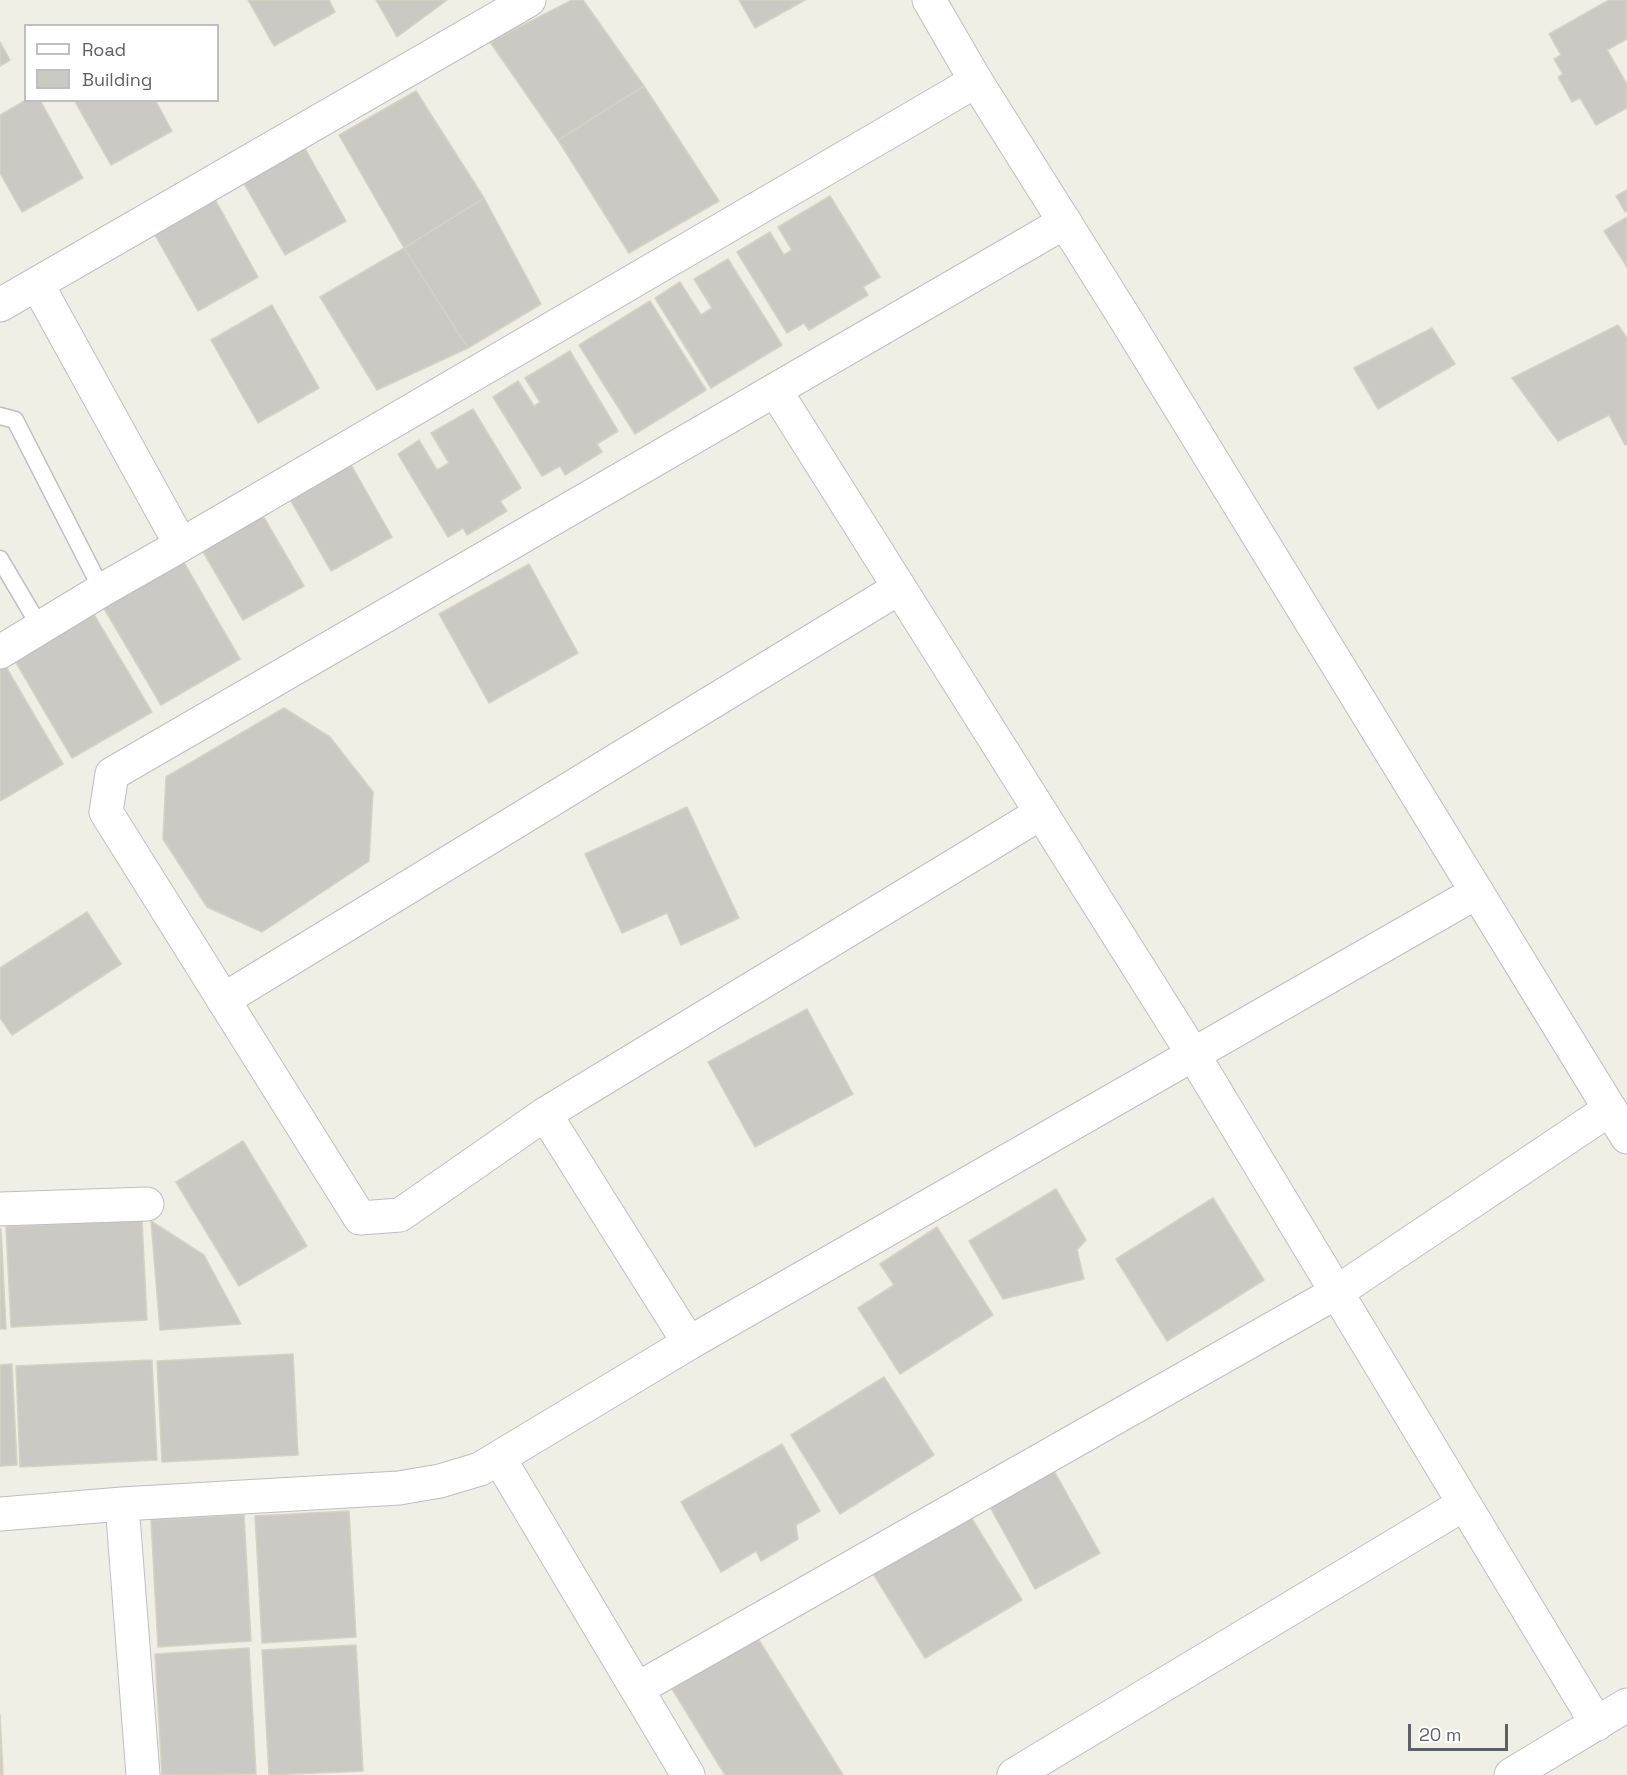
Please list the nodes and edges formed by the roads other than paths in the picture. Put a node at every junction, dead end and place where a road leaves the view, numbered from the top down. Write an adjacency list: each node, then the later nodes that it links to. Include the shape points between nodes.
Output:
1 (529, 0): 5 (street)
2 (929, 0): 3 (street)
3 (976, 81): 4 (street); 9 (street)
4 (1065, 222): 7 (street); 16 (street)
5 (37, 284): 6 (street); 9 (street)
6 (0, 305)
7 (775, 390): 11 (street); 17 (street, via 112,774 106,812)
8 (0, 416): 12 (lane, via 15,420)
9 (181, 546): 12 (street)
10 (0, 559): 13 (lane)
11 (899, 588): 15 (street); 17 (street)
12 (102, 590): 13 (street)
13 (40, 627): 14 (street)
14 (0, 652)
15 (1041, 813): 18 (street); 20 (street)
16 (1477, 892): 18 (street); 19 (street)
17 (223, 1000): 20 (street, via 360,1218 400,1215)
18 (1193, 1054): 24 (street); 25 (street)
19 (1610, 1109): 21 (street); 24 (street)
20 (544, 1114): 25 (street)
21 (1627, 1137)
22 (147, 1204): 23 (street)
23 (0, 1209)
24 (1337, 1292): 27 (street); 30 (street)
25 (689, 1343): 26 (street)
26 (499, 1458): 28 (street, via 480,1469 440,1481 399,1488); 30 (street)
27 (1464, 1503): 32 (street); 35 (street)
28 (122, 1504): 29 (street); 33 (street)
29 (0, 1514)
30 (637, 1689): 34 (street)
31 (1627, 1705): 32 (street)
32 (1597, 1724): 36 (street)
33 (143, 1775)
34 (688, 1775)
35 (1014, 1775)
36 (1511, 1775)

